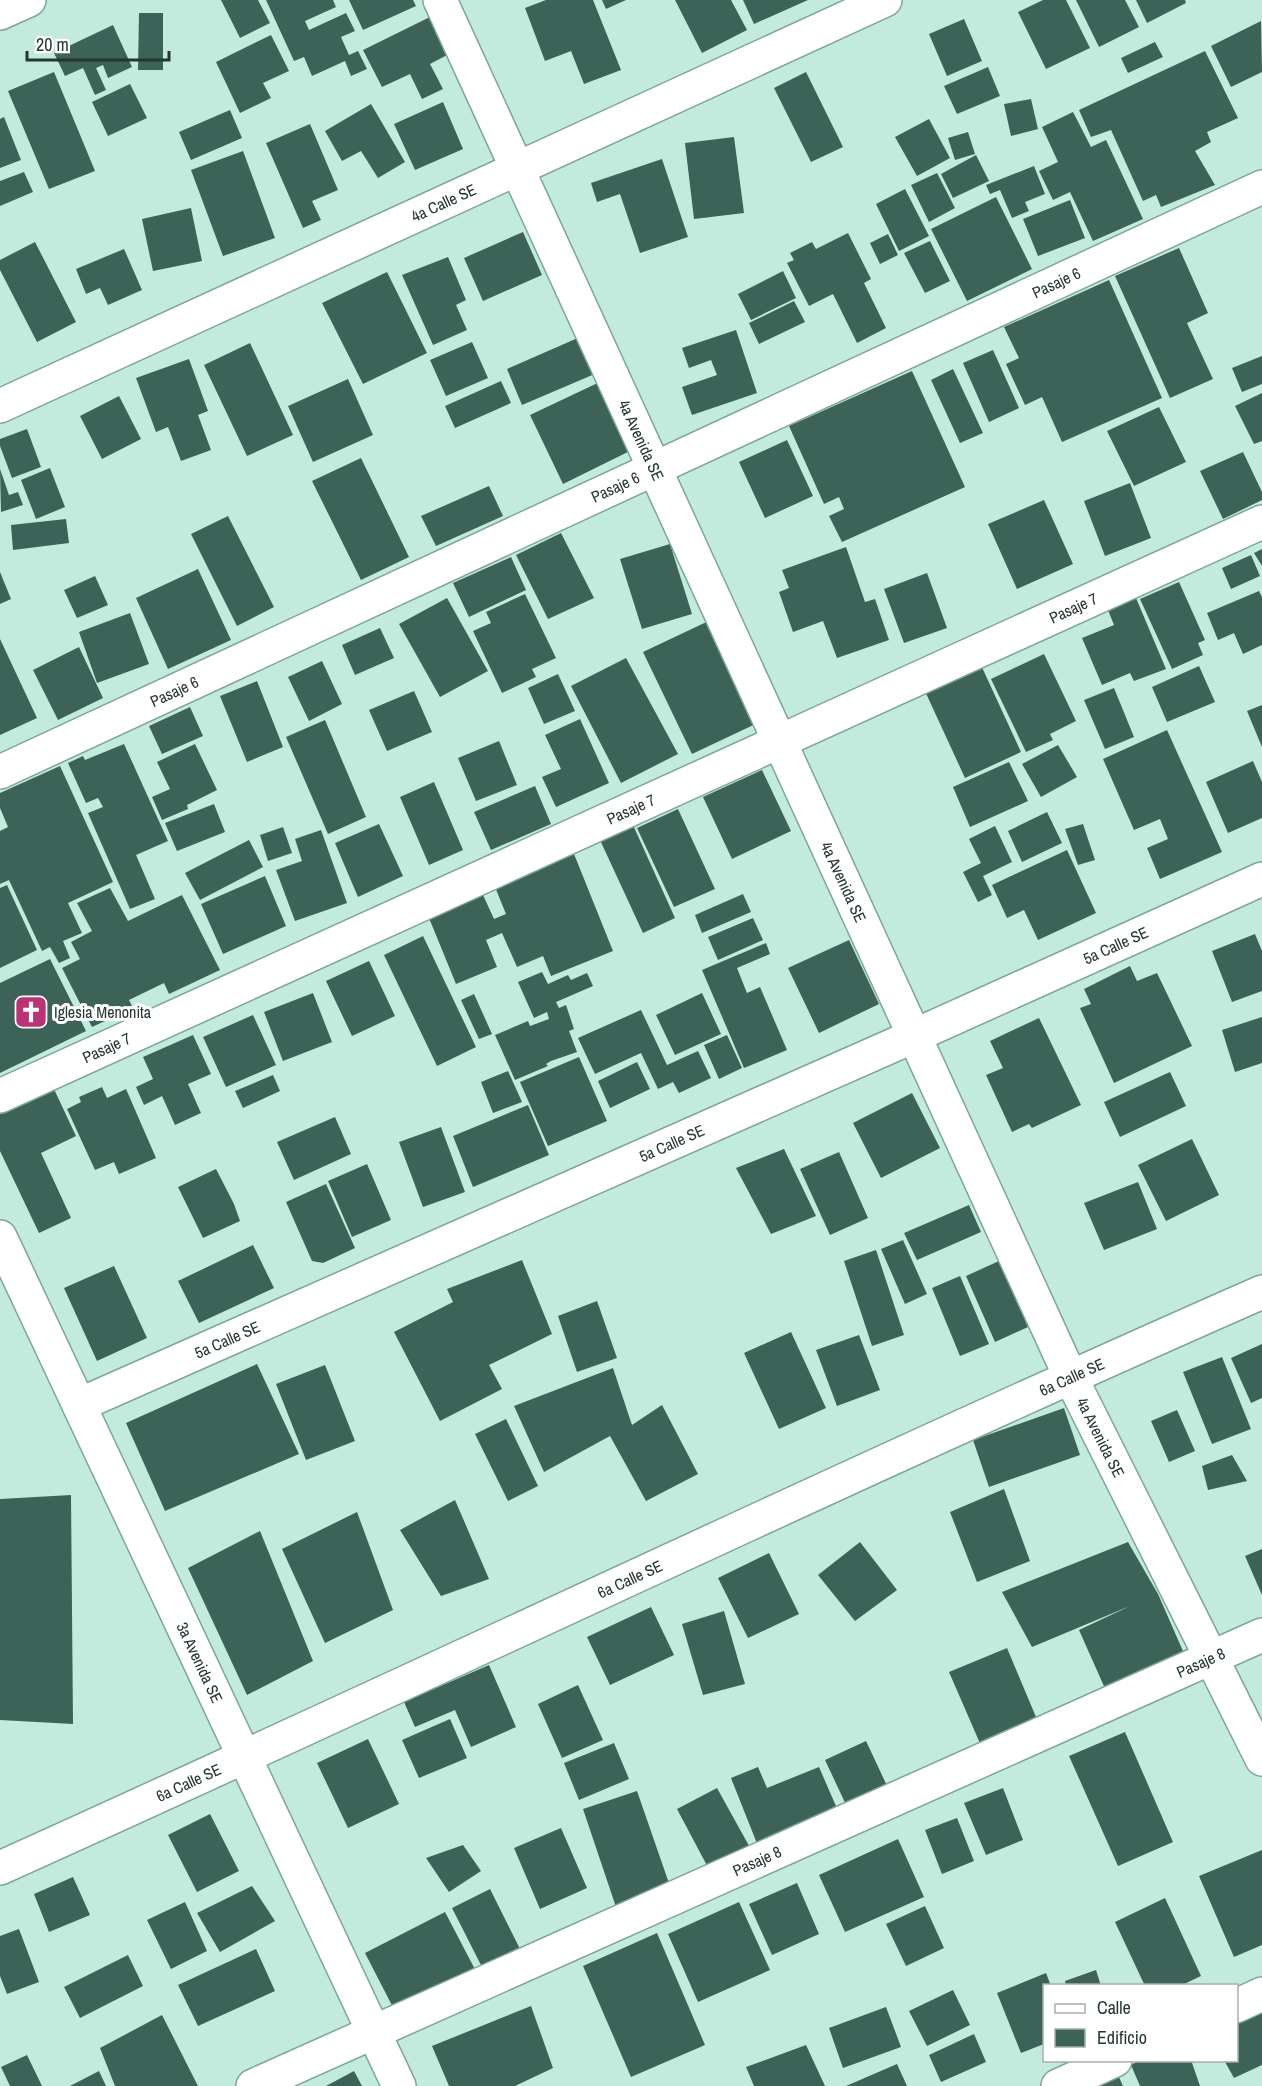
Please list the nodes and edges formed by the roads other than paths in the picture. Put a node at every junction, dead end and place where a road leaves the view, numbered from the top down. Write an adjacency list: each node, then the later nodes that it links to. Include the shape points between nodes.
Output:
1 (29, 0): 4 (street)
2 (440, 0): 5 (street, 4a Avenida SE)
3 (885, 0): 5 (street, 4a Calle SE)
4 (0, 13)
5 (518, 169): 7 (street, 4a Calle SE); 8 (street, 4a Avenida SE)
6 (1262, 187): 8 (street, Pasaje 6)
7 (0, 406)
8 (655, 469): 10 (street, 4a Avenida SE); 11 (street, Pasaje 6)
9 (1262, 522): 10 (street, Pasaje 7)
10 (780, 741): 13 (street, 4a Avenida SE); 14 (street, Pasaje 7)
11 (0, 772)
12 (1262, 879): 13 (street, 5a Calle SE)
13 (914, 1036): 17 (street, 4a Avenida SE); 18 (street, 5a Calle SE)
14 (0, 1096)
15 (0, 1237): 18 (street, 3a Avenida SE)
16 (1262, 1292): 17 (street, 6a Calle SE)
17 (1070, 1376): 20 (street, 4a Avenida SE); 21 (street, 6a Calle SE)
18 (79, 1405): 21 (street, 3a Avenida SE)
19 (1262, 1635): 20 (street, Pasaje 8)
20 (1212, 1658): 22 (street, 4a Avenida SE); 26 (street, Pasaje 8)
21 (245, 1758): 23 (street, 6a Calle SE); 26 (street, 3a Avenida SE)
22 (1262, 1759)
23 (0, 1868)
24 (1262, 1994): 25 (street)
25 (1238, 2005)
26 (374, 2032): 28 (street, Pasaje 8); 29 (street, 3a Avenida SE)
27 (1113, 2062): 30 (street)
28 (253, 2086)
29 (399, 2086)
30 (1058, 2086)

